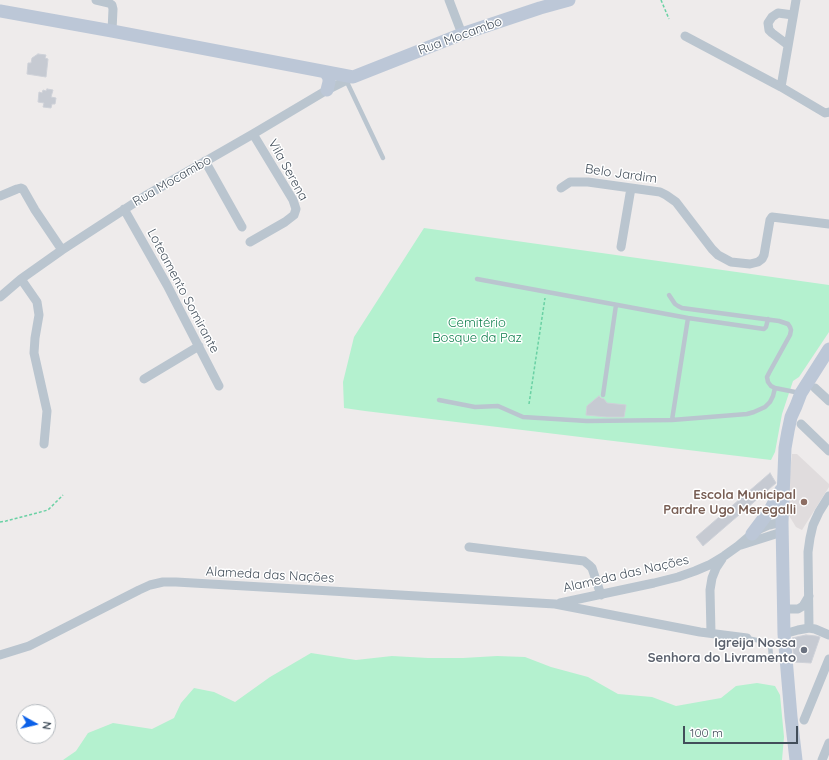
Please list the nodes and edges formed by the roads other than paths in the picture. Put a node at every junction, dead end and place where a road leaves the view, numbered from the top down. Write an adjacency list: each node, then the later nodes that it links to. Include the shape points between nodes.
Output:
1 (96, 0): 7 (street, via 112,6)
2 (449, 0): 8 (street)
3 (569, 0): 8 (main road, Rua Mocambo)
4 (796, 0): 6 (street)
5 (0, 11): 7 (main road)
6 (793, 15): 10 (street); 10 (street, via 778,13 768,23 772,33)
7 (112, 31): 11 (main road)
8 (462, 34): 12 (main road, Rua Mocambo)
9 (685, 36): 13 (street)
10 (788, 45): 13 (street)
11 (322, 70): 12 (main road); 14 (main road, via 329,78)
12 (350, 79): 14 (street, Rua Mocambo); 17 (lane)
13 (781, 87): 15 (street)
14 (327, 90): 16 (street, Rua Mocambo)
15 (828, 115)
16 (253, 134): 18 (street, Rua Mocambo); 25 (street, Vila Serena, via 296,209 294,215 285,222)
17 (383, 158)
18 (205, 161): 22 (street, Rua Mocambo); 24 (street)
19 (561, 188): 20 (street, Belo Jardim, via 570,182 578,181)
20 (631, 188): 23 (street, Belo Jardim, via 660,192 671,198 712,249 731,262 750,264 762,259 772,216); 26 (street)
21 (0, 196): 27 (street, via 23,189)
22 (124, 209): 27 (street, Rua Mocambo); 35 (street, Loteamento Somirante)
23 (829, 224)
24 (242, 227)
25 (250, 242)
26 (621, 247)
27 (62, 250): 28 (street, Rua Mocambo)
28 (21, 278): 31 (street, Rua Mocambo); 47 (street, via 37,302 39,315 34,353 47,411)
29 (477, 279): 32 (lane)
30 (669, 295): 34 (lane, via 675,304 682,308)
31 (0, 297)
32 (616, 306): 33 (lane); 42 (lane)
33 (688, 318): 34 (lane, via 764,329); 45 (lane)
34 (768, 319): 39 (lane, via 784,322 791,330 789,339 769,373 768,382)
35 (199, 346): 37 (street); 38 (street, Loteamento Somirante)
36 (829, 349): 41 (main road)
37 (144, 378)
38 (219, 386)
39 (775, 388): 41 (lane); 45 (lane, via 770,402 754,412)
40 (815, 388): 44 (street)
41 (801, 393): 49 (main road, via 788,430)
42 (603, 395)
43 (439, 400): 45 (lane, via 475,407 498,406 524,417 587,422)
44 (829, 401)
45 (672, 420)
46 (801, 424): 48 (street)
47 (44, 444)
48 (829, 451)
49 (783, 487): 51 (main road); 52 (main road)
50 (829, 496): 57 (street, via 813,525 810,538)
51 (782, 527): 52 (street, Alameda das Nações, via 769,525); 53 (street, Alameda das Nações); 60 (main road)
52 (752, 534): 53 (street, Alameda das Nações)
53 (738, 546): 55 (street, Alameda das Nações)
54 (469, 547): 56 (street, via 584,562 592,568)
55 (724, 556): 56 (street, Alameda das Nações, via 678,577); 62 (street, Alameda das Nações, via 712,578)
56 (601, 594): 58 (street, Alameda das Nações)
57 (809, 596): 59 (street); 61 (street)
58 (555, 604): 62 (street, Alameda das Nações); 66 (street, Alameda das Nações, via 163,582 139,590 29,646)
59 (798, 609): 60 (street); 61 (street)
60 (783, 610): 63 (main road)
61 (809, 628): 63 (street); 64 (street)
62 (711, 633): 65 (street, Alameda das Nações)
63 (784, 634): 71 (main road)
64 (829, 635)
65 (747, 638): 67 (lane, via 770,643)
66 (0, 654)
67 (771, 659)
68 (829, 659): 69 (street)
69 (804, 720)
70 (829, 743): 72 (street)
71 (796, 760)
72 (822, 760)

